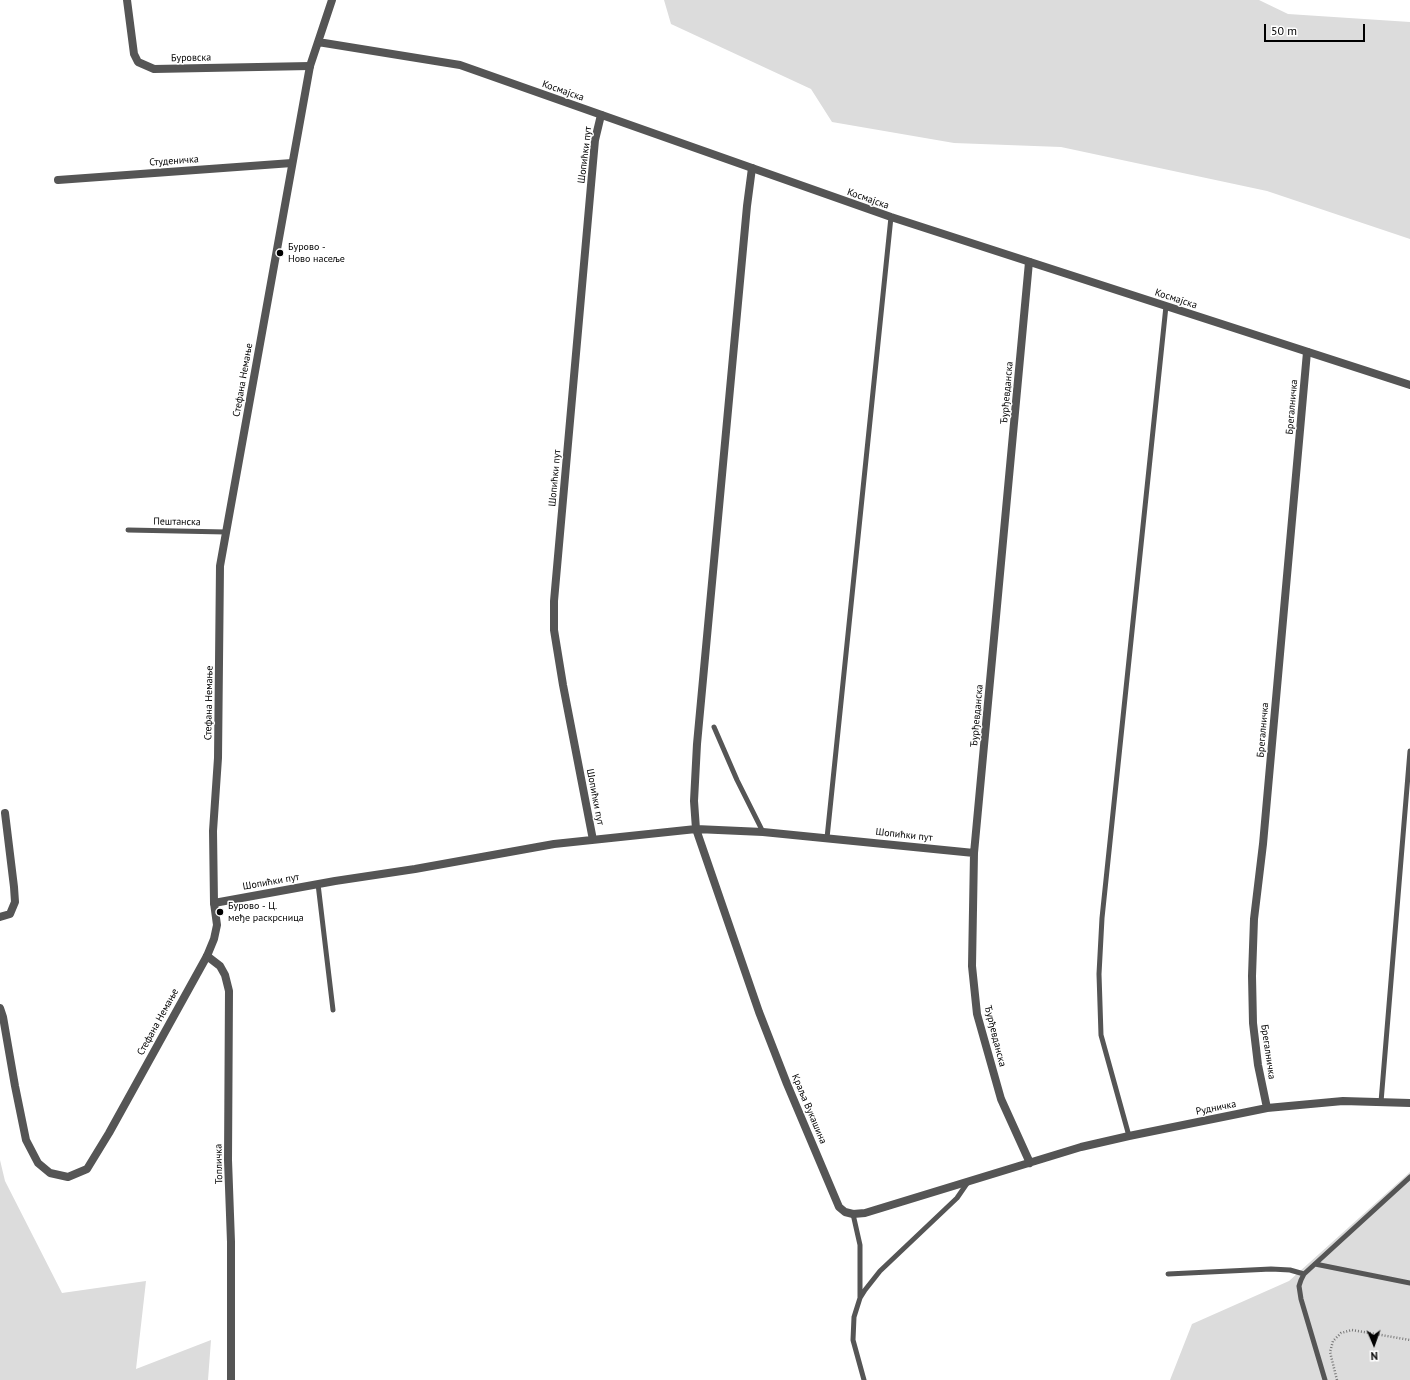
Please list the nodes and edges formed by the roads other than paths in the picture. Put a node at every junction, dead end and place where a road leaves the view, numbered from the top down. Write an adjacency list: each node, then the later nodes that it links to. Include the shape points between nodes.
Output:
1 (127, 0): 4 (street, Буровска, via 134,54 138,62 154,69)
2 (332, 0): 3 (street, Стефана Немање)
3 (318, 42): 4 (street, Стефана Немање); 5 (street, Космајска, via 460,65)
4 (310, 66): 6 (street, Стефана Немање)
5 (601, 115): 7 (street, Космајска); 22 (street, Шопићки пут, via 595,140 554,601 554,630)
6 (292, 163): 8 (street, Студеничка); 15 (street, Стефана Немање)
7 (752, 168): 9 (street, Космајска); 19 (street, Краља Вукашина, via 697,744 694,802)
8 (58, 180)
9 (891, 217): 10 (street, Космајска); 21 (lane)
10 (1029, 262): 11 (street, Космајска); 23 (street, Ђурђевданска)
11 (1166, 306): 12 (street, Космајска); 33 (lane, via 1102,918 1099,974 1101,1035)
12 (1307, 352): 13 (street, Космајска); 32 (street, Брегалничка, via 1254,919 1253,1023)
13 (1410, 385)
14 (128, 530): 15 (lane, Пештанска)
15 (226, 532): 25 (street, Стефана Немање, via 220,566 218,758 213,831)
16 (714, 727): 20 (lane)
17 (1410, 751): 30 (lane)
18 (5, 813): 26 (street, via 15,902 10,914)
19 (696, 829): 20 (street, Шопићки пут); 22 (street, Шопићки пут); 37 (street, Краља Вукашина, via 759,1012 787,1084 839,1207 844,1212)
20 (763, 832): 21 (street, Шопићки пут)
21 (827, 838): 23 (street, Шопићки пут)
22 (593, 840): 24 (street, Шопићки пут, via 554,844)
23 (974, 853): 34 (street, Ђурђевданска, via 972,966 977,1014 1001,1099)
24 (318, 884): 25 (street, Шопићки пут); 29 (lane)
25 (214, 903): 27 (street, Стефана Немање, via 217,925)
26 (0, 917)
27 (207, 956): 28 (street, Стефана Немање, via 87,1169 68,1177 50,1173 38,1163 26,1140); 43 (street, Топличка, via 220,966 229,991)
28 (0, 1008)
29 (333, 1010)
30 (1381, 1102): 31 (street, Рудничка); 32 (street, Рудничка, via 1343,1101)
31 (1410, 1103)
32 (1267, 1108): 33 (street, Рудничка)
33 (1129, 1136): 34 (street, Рудничка, via 1081,1147)
34 (1030, 1163): 36 (street)
35 (1410, 1177): 38 (lane)
36 (968, 1182): 37 (street, via 865,1213); 42 (lane, via 958,1198 880,1271)
37 (853, 1214): 42 (lane, via 860,1245)
38 (1315, 1264): 40 (lane); 41 (lane)
39 (1168, 1274): 40 (lane, via 1275,1269)
40 (1304, 1274): 45 (lane, via 1299,1293)
41 (1410, 1283)
42 (860, 1298): 44 (lane, via 854,1317 853,1340)
43 (231, 1380)
44 (864, 1380)
45 (1325, 1380)

